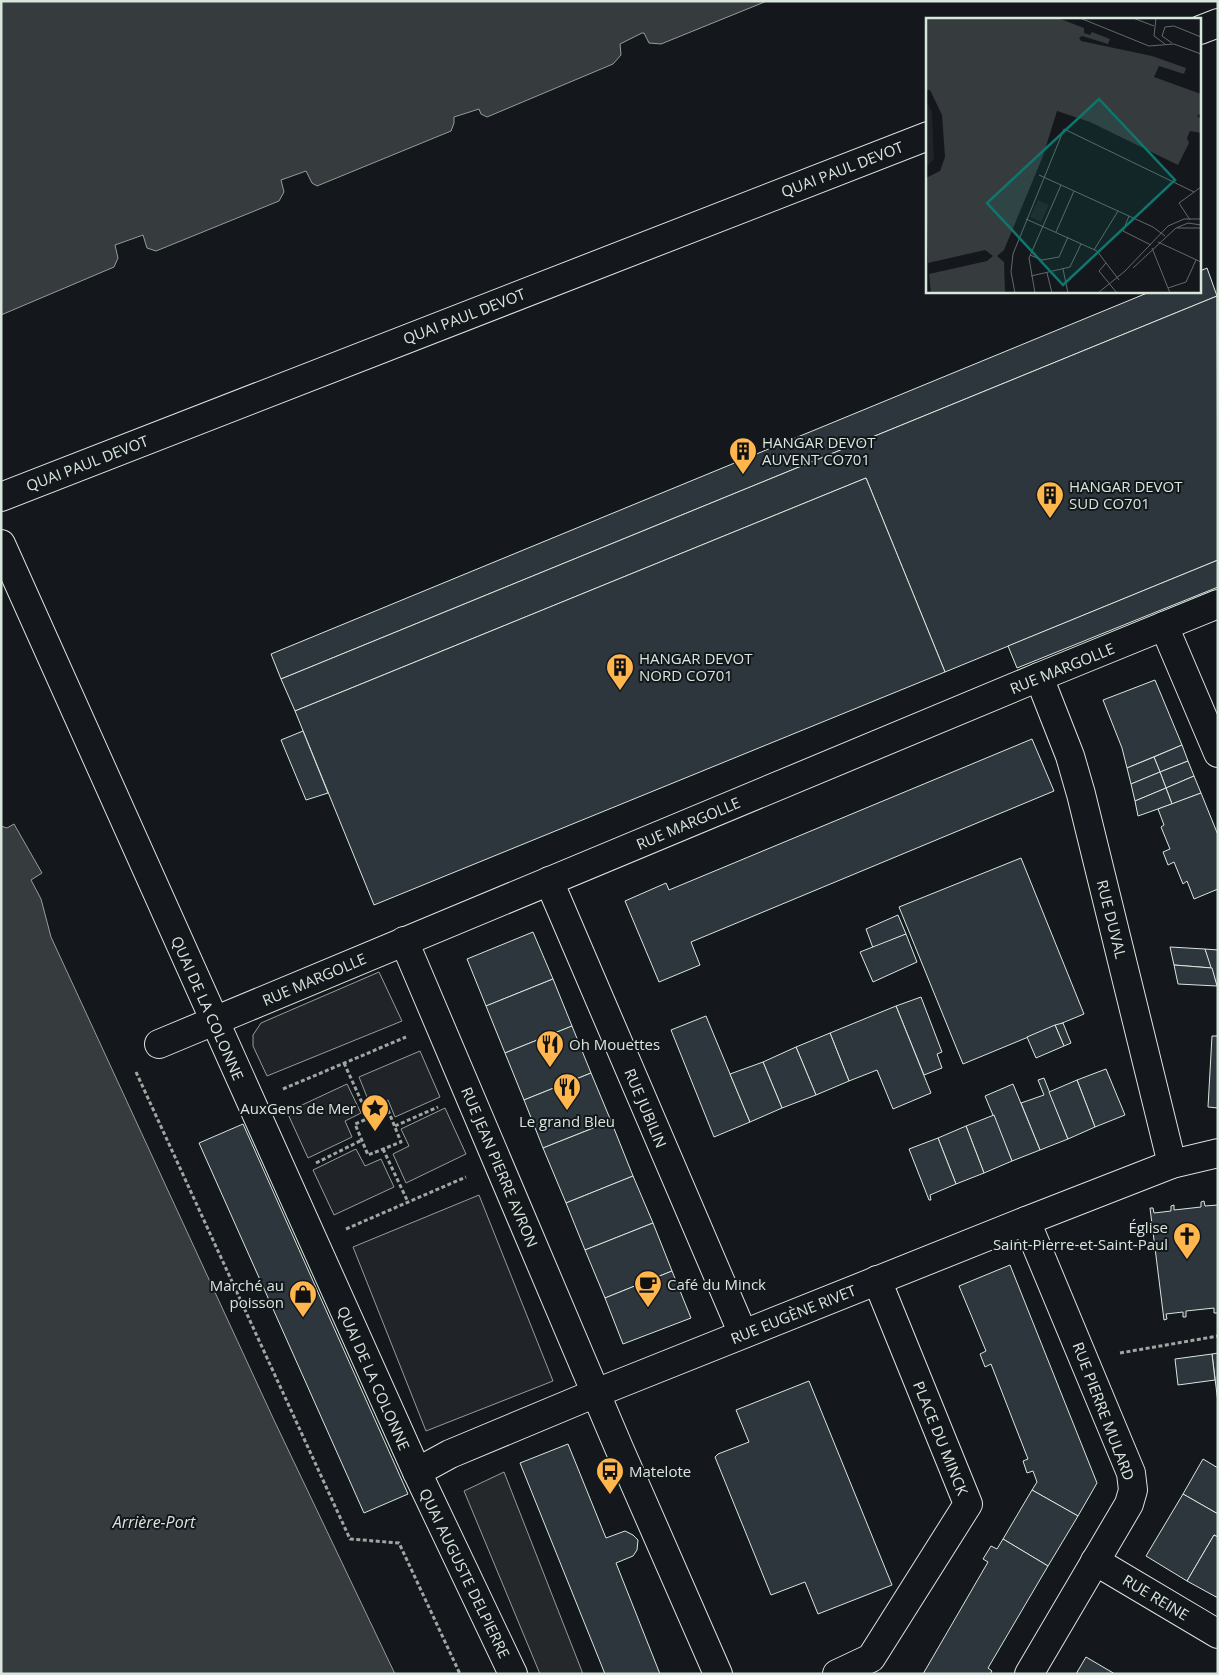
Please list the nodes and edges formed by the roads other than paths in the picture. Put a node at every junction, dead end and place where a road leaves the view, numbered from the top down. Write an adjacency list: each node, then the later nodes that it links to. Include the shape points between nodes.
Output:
1 (1218, 23): 2 (street)
2 (1202, 29)
3 (926, 137): 4 (street, QUAI PAUL DEVOT)
4 (1, 497)
5 (1, 544): 12 (street, QUAI DE LA COLONNE)
6 (1218, 604): 7 (street, RUE MARGOLLE)
7 (1164, 626): 8 (street, RUE MARGOLLE); 9 (street)
8 (1039, 677): 10 (street, RUE MARGOLLE); 15 (street, RUE DUVAL, via 1081,794)
9 (1218, 753)
10 (549, 881): 11 (street, RUE MARGOLLE); 18 (street, RUE JUBILIN)
11 (404, 941): 12 (street, RUE MARGOLLE); 19 (street, RUE JEAN PIERRE AVRON)
12 (213, 1020): 13 (street, RUE MARGOLLE); 20 (street, QUAI DE LA COLONNE)
13 (159, 1044)
14 (1218, 1152): 15 (street, RUE EUGÈNE RIVET)
15 (1172, 1164): 16 (street, RUE EUGÈNE RIVET)
16 (1026, 1221): 17 (street, RUE EUGÈNE RIVET); 21 (street, RUE PIERRE MULARD, via 1130,1473 1133,1490 1129,1504)
17 (877, 1280): 18 (street, RUE EUGÈNE RIVET); 25 (street, PLACE DU MINCK, via 968,1504 872,1658)
18 (742, 1334): 19 (street, RUE EUGÈNE RIVET)
19 (596, 1393): 20 (street, RUE EUGÈNE RIVET, via 450,1454); 24 (street, RUE JEAN PIERRE AVRON)
20 (417, 1472): 23 (street, QUAI AUGUSTE DELPIERRE)
21 (1095, 1561): 22 (street, RUE REINE); 26 (street, RUE PIERRE MULARD)
22 (1218, 1634)
23 (513, 1674)
24 (718, 1674)
25 (837, 1674)
26 (1029, 1674)

